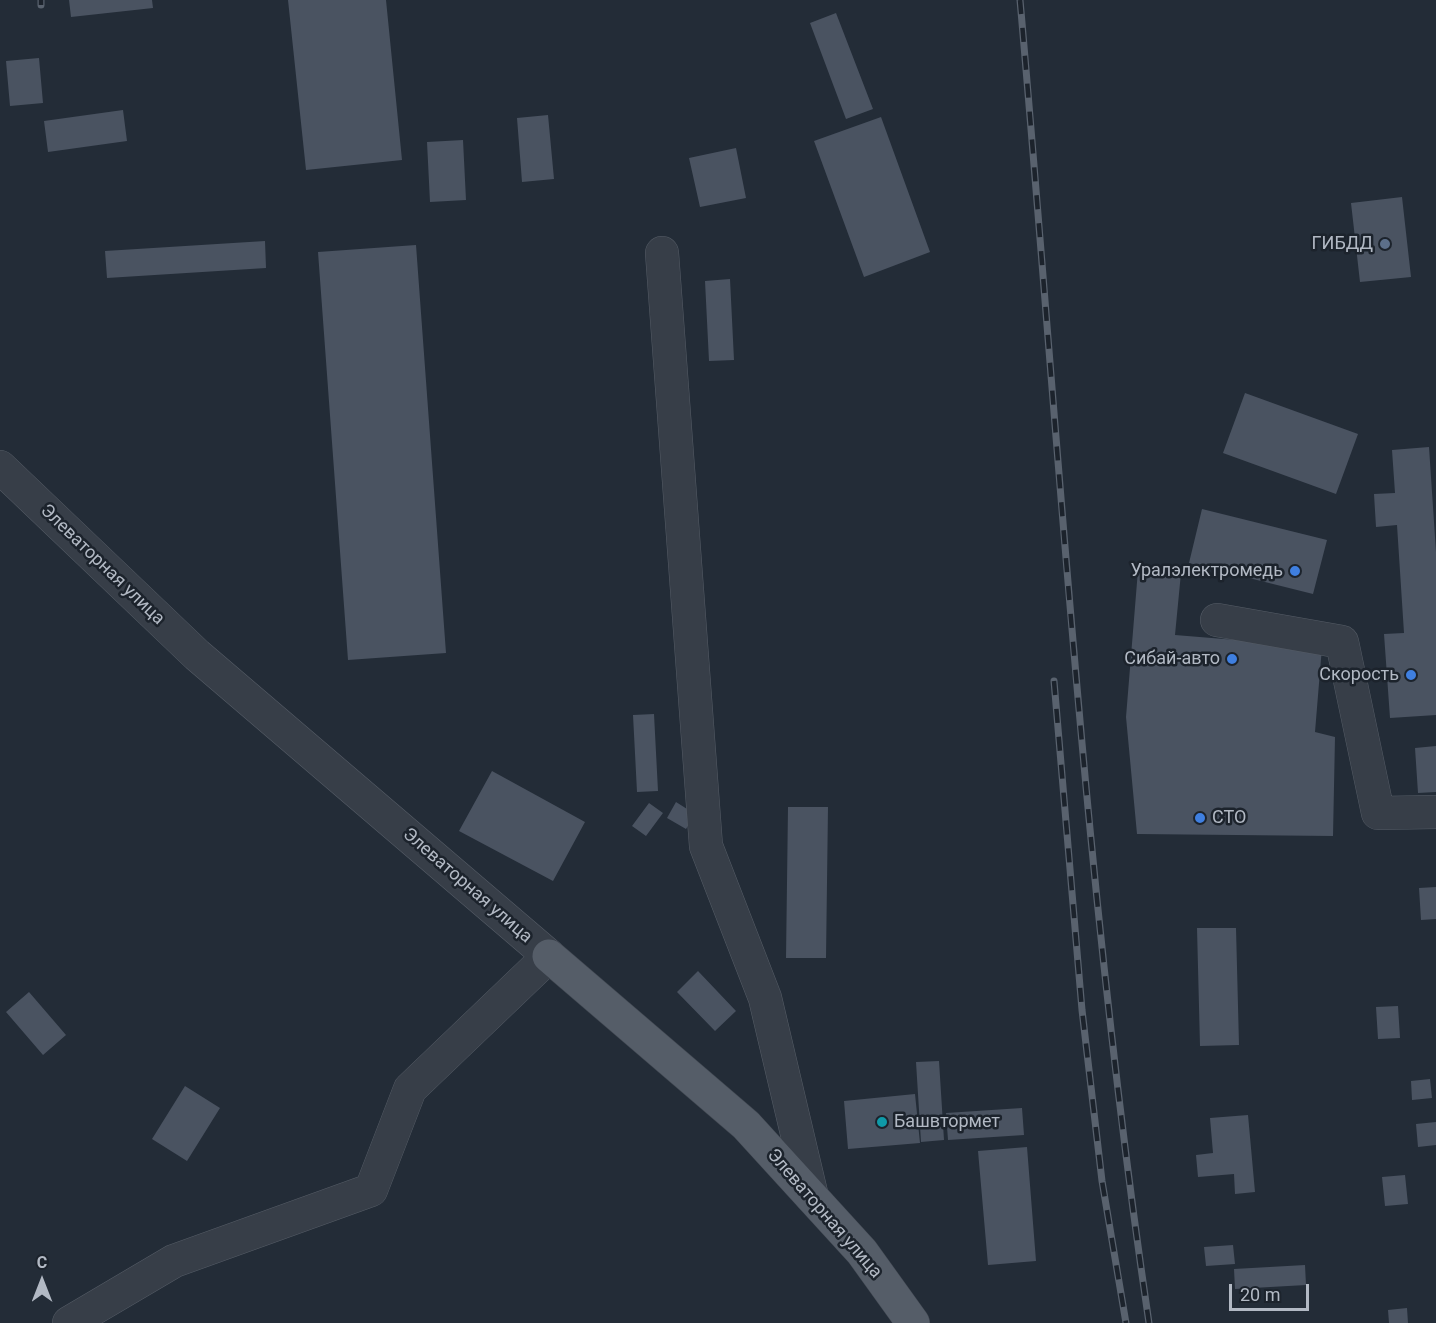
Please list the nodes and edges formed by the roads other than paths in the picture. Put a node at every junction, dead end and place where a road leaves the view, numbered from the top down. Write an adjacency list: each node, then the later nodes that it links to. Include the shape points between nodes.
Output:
1 (662, 253): 6 (street, via 705,846 765,999)
2 (0, 467): 5 (street, Элеваторная улица, via 197,655)
3 (1217, 620): 4 (street, via 1342,642 1378,813)
4 (1436, 812)
5 (549, 956): 6 (main road, Элеваторная улица, via 746,1125); 7 (street, via 410,1089 371,1190 174,1262)
6 (812, 1197): 8 (main road, Элеваторная улица, via 862,1252)
7 (69, 1323)
8 (913, 1323)

